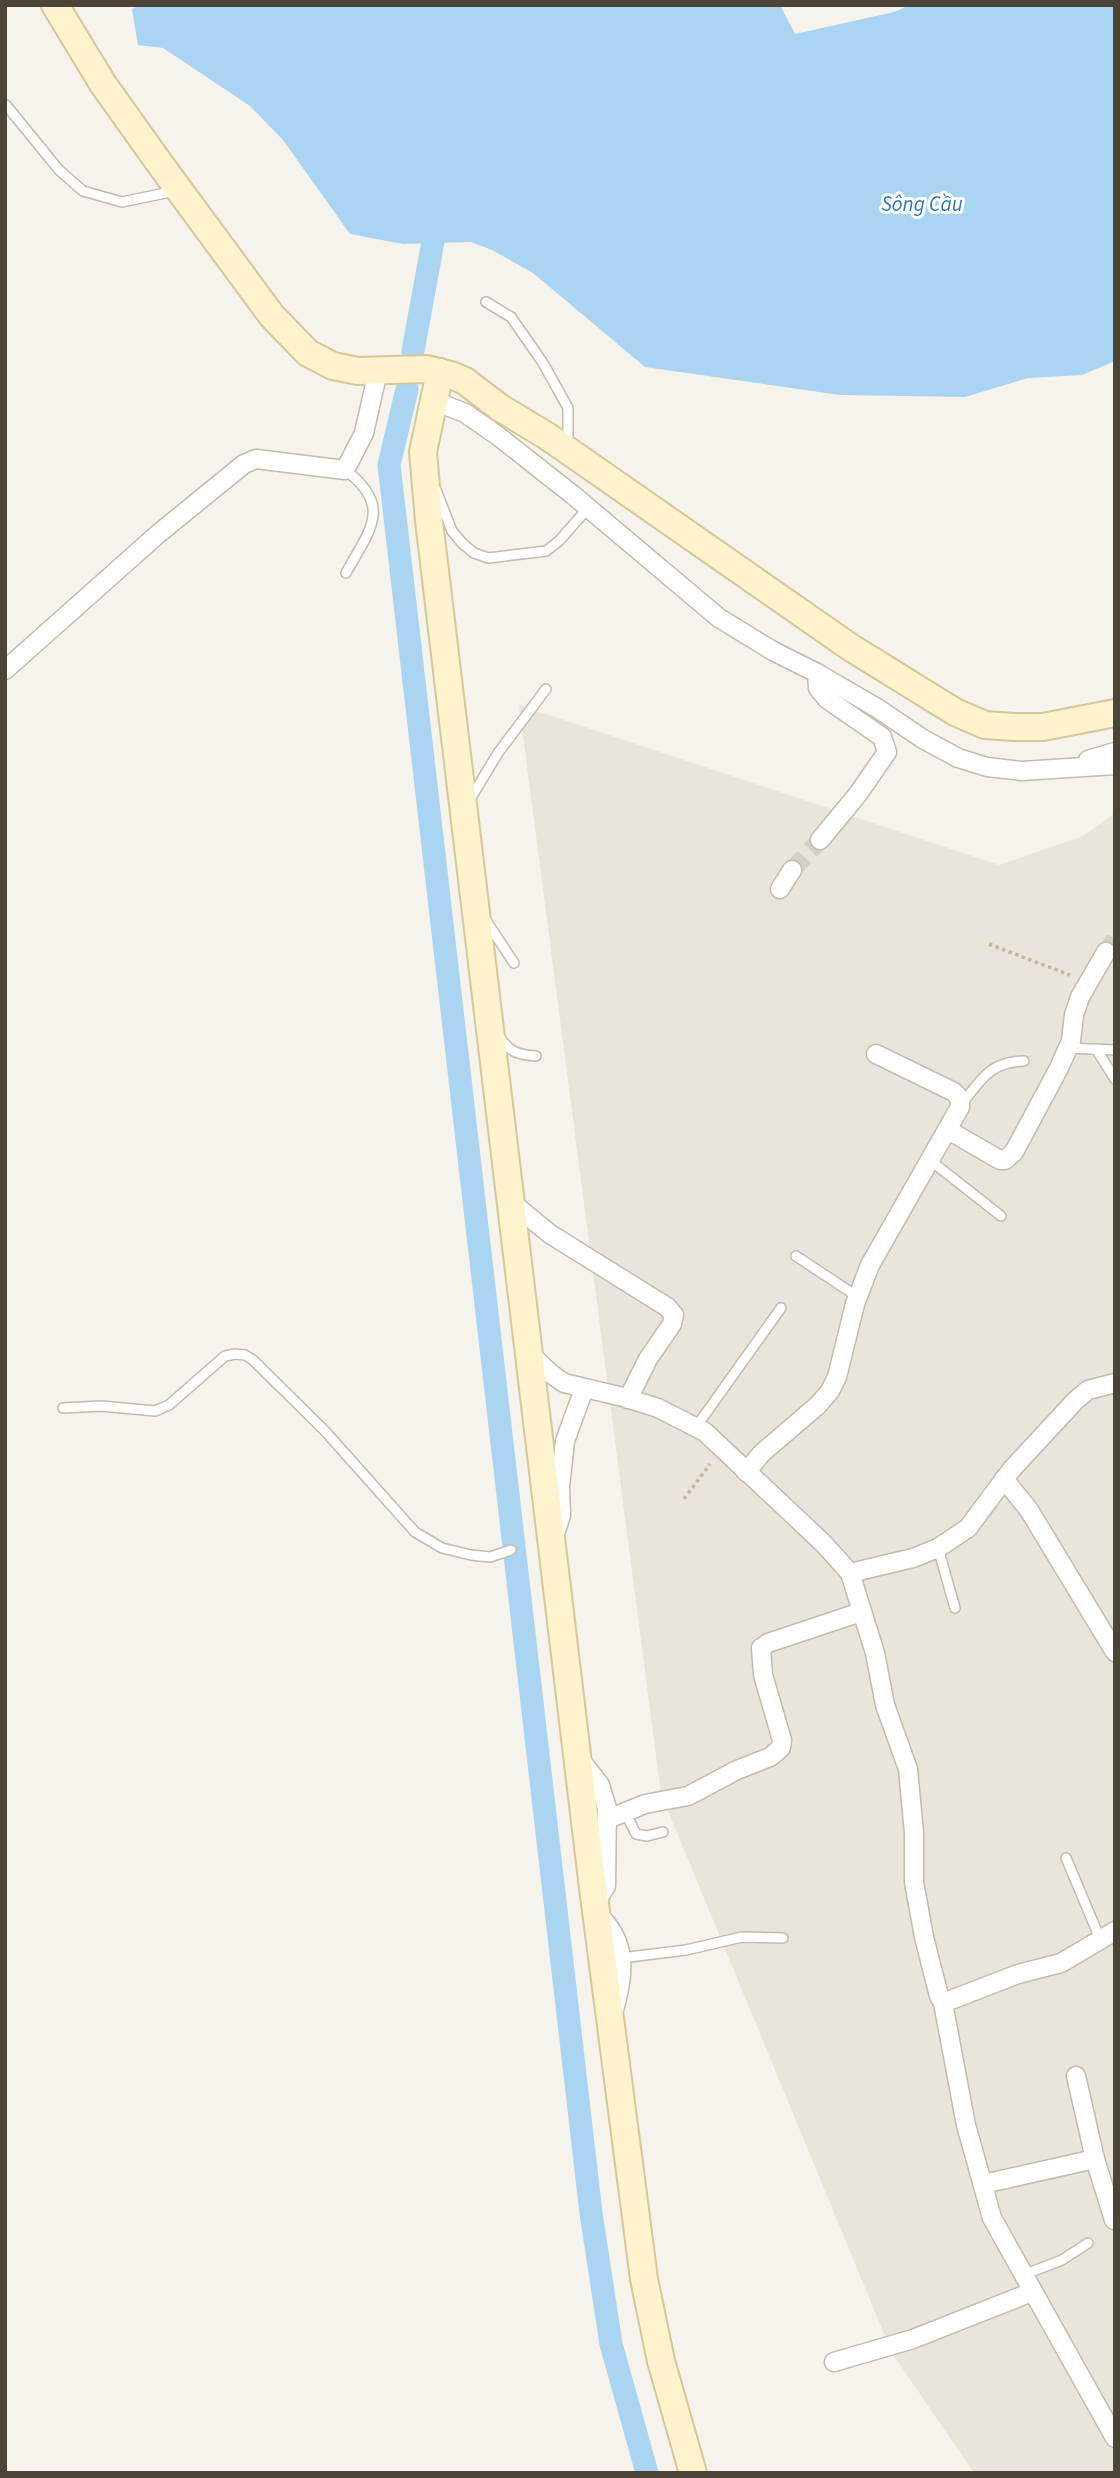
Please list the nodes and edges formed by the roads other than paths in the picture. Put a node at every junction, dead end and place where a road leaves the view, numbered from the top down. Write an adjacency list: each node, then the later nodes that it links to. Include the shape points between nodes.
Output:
1 (55, 5): 3 (street, via 103,84)
2 (6, 105): 3 (lane, via 59,170 83,191 122,202)
3 (180, 190): 5 (street, via 272,316 308,353 333,366)
4 (486, 302): 8 (lane, via 511,317 568,408)
5 (377, 371): 6 (street); 9 (street, via 364,433)
6 (440, 372): 7 (street); 8 (street, via 465,381)
7 (434, 401): 10 (street); 11 (street, via 465,413)
8 (568, 450): 16 (street, via 849,647 956,712 985,725 1014,727 1043,727)
9 (349, 464): 12 (lane, via 367,489 374,520); 13 (street, via 256,459 244,464)
10 (424, 464): 11 (lane, via 452,531 469,549 488,558 546,551); 20 (street)
11 (588, 508): 14 (street, via 719,618)
12 (346, 573)
13 (5, 670)
14 (817, 673): 19 (street, via 958,758 1022,771); 21 (street, via 818,688 827,699 882,737 887,752)
15 (546, 689): 20 (lane)
16 (1115, 713)
17 (1115, 752): 19 (street)
18 (1115, 765): 19 (street)
19 (1057, 768)
20 (464, 808): 24 (street)
21 (820, 840)
22 (792, 870): 23 (street)
23 (780, 889)
24 (477, 909): 26 (lane); 27 (street)
25 (1106, 952): 28 (street, via 1077,1006)
26 (514, 963)
27 (490, 1020): 32 (lane, via 505,1045 520,1055); 38 (street)
28 (1067, 1048): 29 (lane); 36 (street, via 1006,1160)
29 (1096, 1049): 30 (lane); 34 (lane)
30 (1115, 1050)
31 (876, 1054): 35 (street, via 954,1092)
32 (536, 1056)
33 (1024, 1061): 35 (lane, via 1007,1062 985,1075)
34 (1115, 1079)
35 (960, 1107): 36 (street)
36 (948, 1130): 37 (street)
37 (931, 1161): 39 (lane); 41 (street, via 870,1265)
38 (512, 1203): 43 (street); 46 (street, via 550,1234 674,1315)
39 (1001, 1216)
40 (796, 1256): 41 (lane)
41 (858, 1297): 49 (street, via 830,1391)
42 (781, 1308): 48 (lane)
43 (529, 1353): 45 (street, via 564,1383); 51 (street)
44 (1115, 1383): 50 (street, via 1088,1390 1075,1401)
45 (584, 1389): 46 (street); 51 (street, via 565,1441 558,1527)
46 (628, 1399): 48 (street)
47 (63, 1408): 53 (lane, via 155,1411 169,1405 225,1356 245,1355 325,1432 415,1531 442,1548 471,1555 491,1557)
48 (696, 1427): 49 (street)
49 (746, 1472): 54 (street)
50 (1004, 1479): 52 (street, via 968,1528); 57 (street, via 1029,1510)
51 (546, 1540): 58 (street)
52 (938, 1548): 54 (street, via 891,1565); 55 (lane)
53 (511, 1550)
54 (850, 1573): 56 (street)
55 (955, 1608)
56 (862, 1612): 59 (street, via 761,1648 781,1748 688,1796); 67 (street, via 885,1705 908,1769 914,1882)
57 (1115, 1652)
58 (577, 1756): 60 (street, via 600,1785); 63 (street)
59 (625, 1812): 60 (street); 61 (lane, via 636,1834)
60 (608, 1819): 63 (street, via 606,1886)
61 (663, 1832)
62 (1066, 1858): 64 (lane)
63 (596, 1908): 66 (street, via 609,1924); 68 (street)
64 (1108, 1936): 67 (street, via 1061,1963)
65 (783, 1938): 66 (lane, via 742,1937)
66 (621, 1958): 68 (street, via 621,1987)
67 (943, 2003): 71 (street, via 966,2125)
68 (610, 2024): 78 (street, via 644,2279)
69 (1076, 2076): 70 (street)
70 (1095, 2159): 71 (street); 72 (street)
71 (983, 2183): 74 (street, via 992,2218)
72 (1114, 2220)
73 (1088, 2243): 74 (lane, via 1062,2260)
74 (1023, 2275): 75 (street)
75 (1032, 2292): 76 (street, via 924,2335); 77 (street)
76 (834, 2362)
77 (1115, 2438)
78 (693, 2473)

